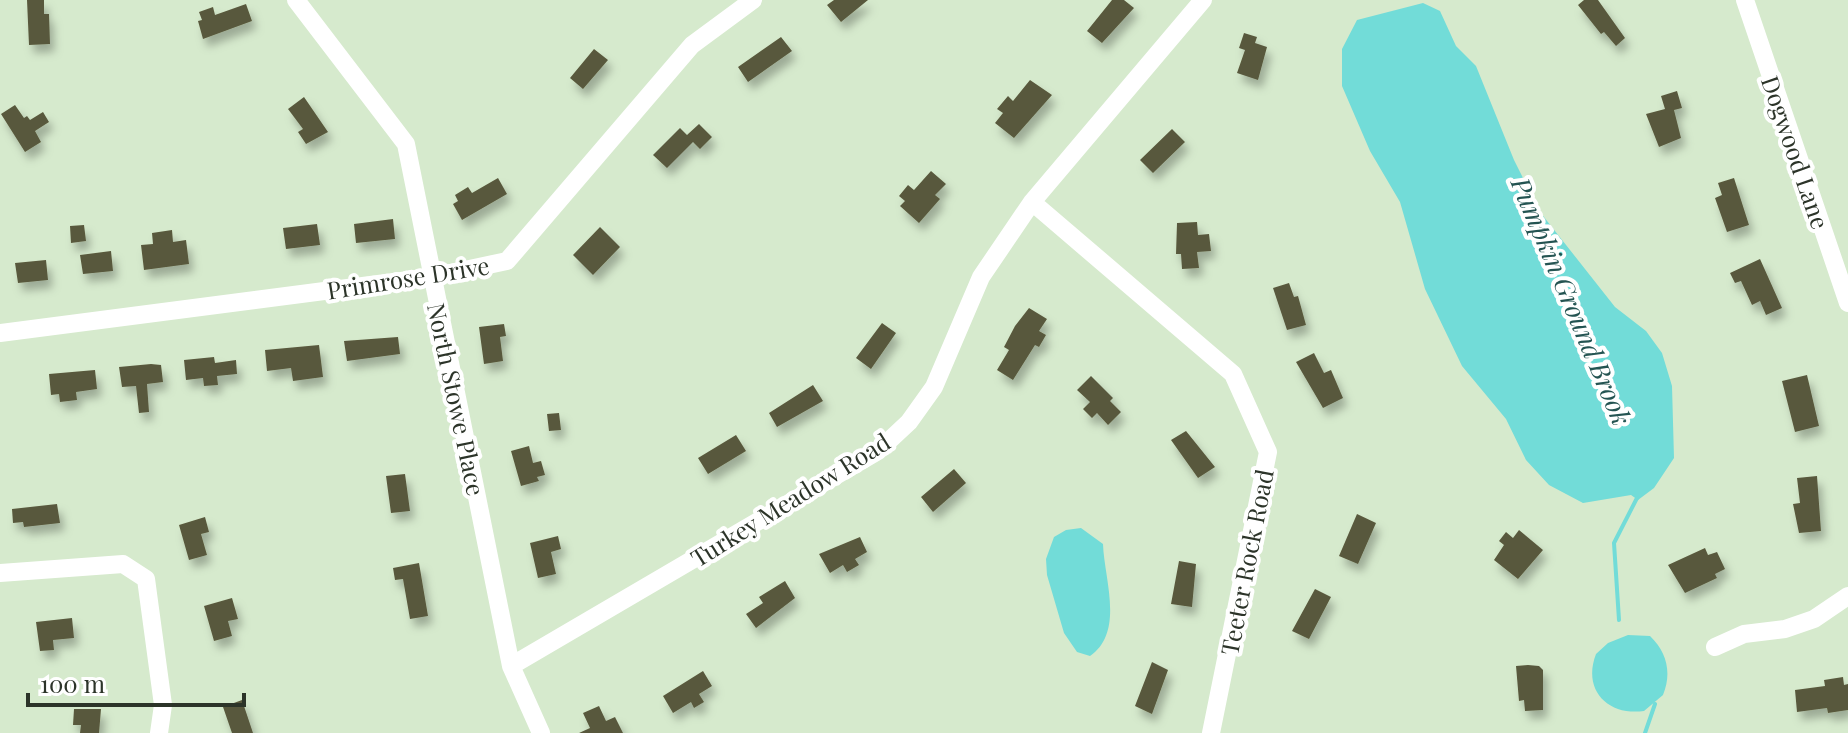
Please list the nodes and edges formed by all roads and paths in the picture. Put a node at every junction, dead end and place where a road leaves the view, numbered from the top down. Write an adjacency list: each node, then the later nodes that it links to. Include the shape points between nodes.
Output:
1 (296, 0): 6 (street, North Stowe Place, via 406,144)
2 (753, 0): 6 (street, Primrose Drive, via 692,45 507,261)
3 (1203, 0): 5 (street, Turkey Meadow Road)
4 (1745, 0): 7 (street, Dogwood Lane)
5 (1032, 202): 12 (street, Turkey Meadow Road, via 981,277 934,387 909,422 878,451); 15 (street, Teeter Rock Road, via 1233,374 1268,452)
6 (432, 277): 8 (street, Primrose Drive); 12 (street, North Stowe Place)
7 (1848, 303)
8 (0, 333)
9 (0, 573): 13 (street, via 123,564 146,579 163,705)
10 (1848, 596): 11 (street, via 1814,619 1744,634)
11 (1715, 647)
12 (511, 666): 14 (street, North Stowe Place)
13 (159, 733)
14 (541, 733)
15 (1211, 733)

